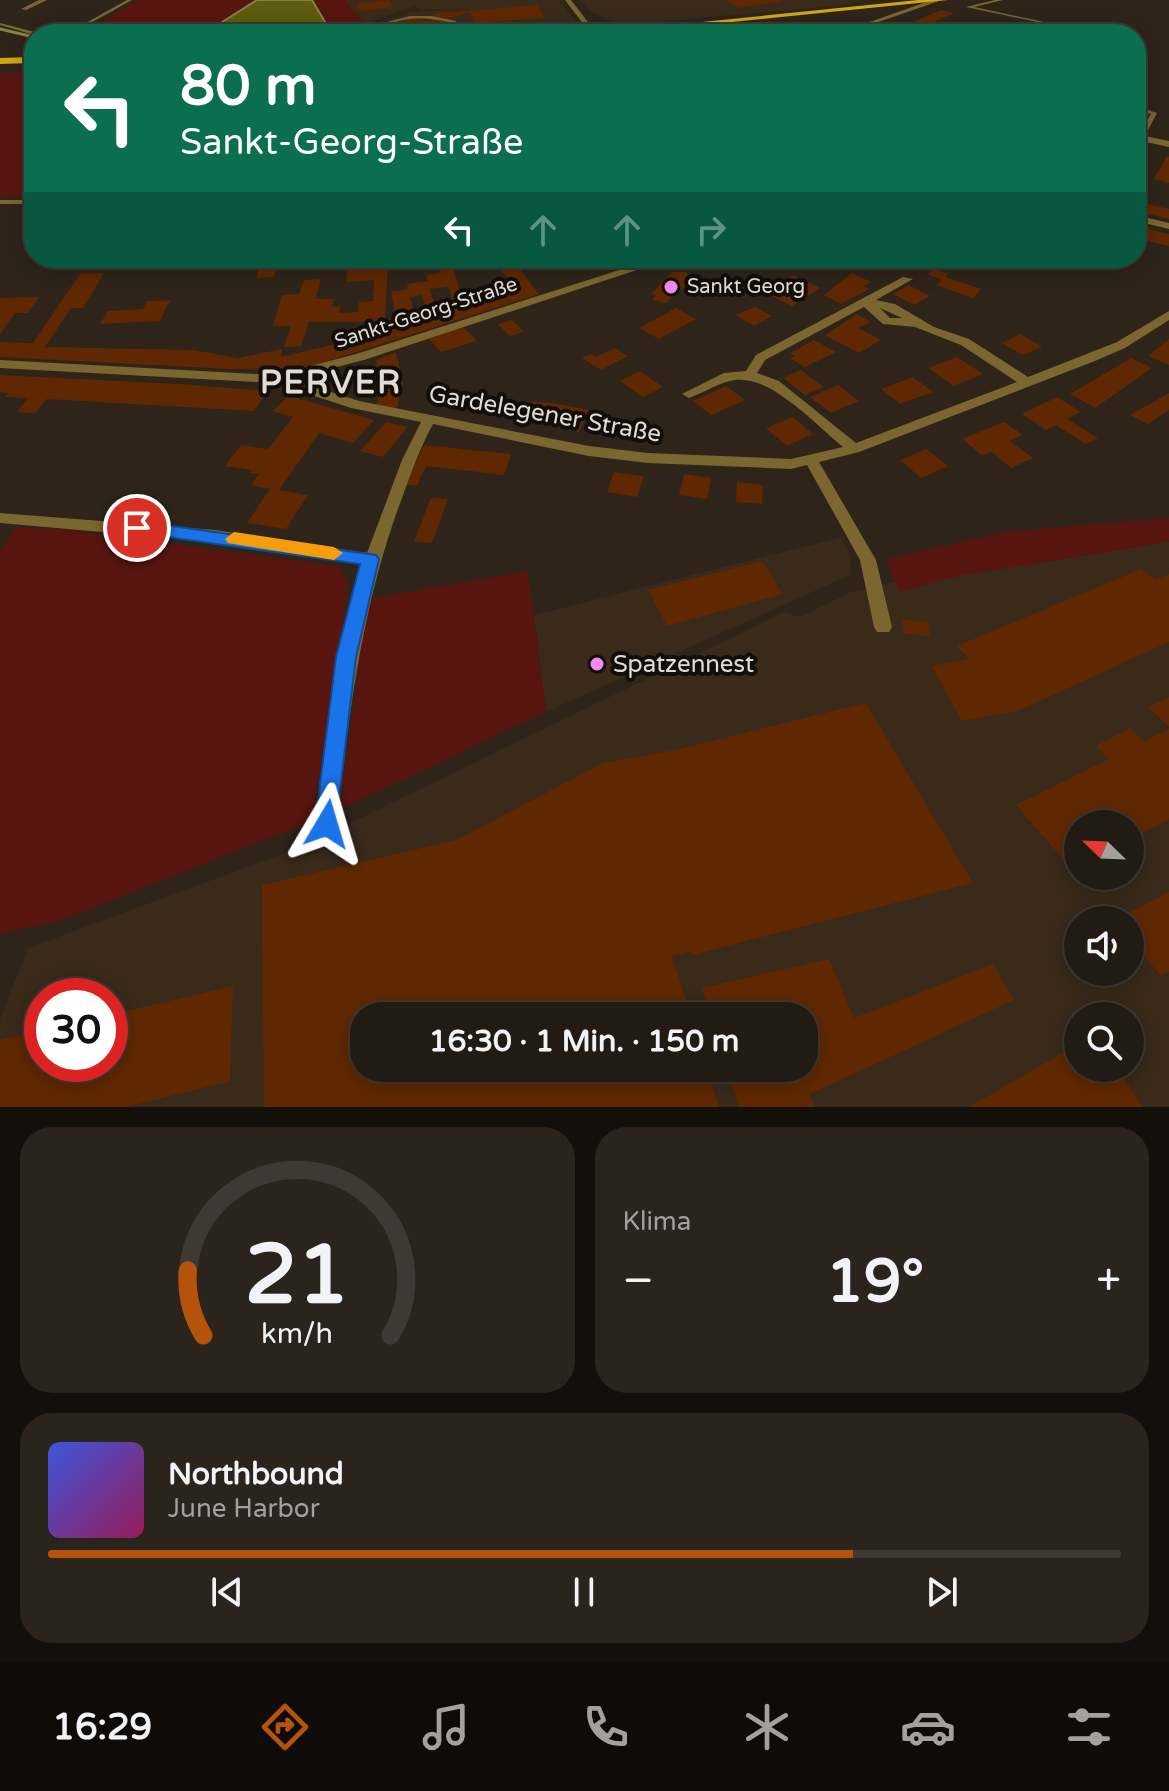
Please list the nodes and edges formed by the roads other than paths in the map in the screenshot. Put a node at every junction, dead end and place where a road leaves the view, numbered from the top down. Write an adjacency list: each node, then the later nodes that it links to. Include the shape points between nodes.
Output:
1 (44, 0): 7 (street)
2 (130, 0): 10 (lane)
3 (568, 0): 13 (street)
4 (1001, 0): 8 (lane, via 968,7)
5 (940, 1): 6 (main road); 16 (street)
6 (876, 4): 14 (main road); 15 (street)
7 (24, 9)
8 (1047, 23)
9 (0, 24): 17 (lane)
10 (86, 24)
11 (389, 24): 12 (lane, via 425,14)
12 (454, 24)
13 (587, 24)
14 (682, 24)
15 (866, 24)
16 (868, 24)
17 (24, 30)
18 (24, 60): 19 (main road)
19 (0, 61)
20 (1146, 111): 21 (lane, via 1154,113)
21 (1146, 126)
22 (1146, 139): 23 (street)
23 (1169, 144)
24 (0, 202): 25 (lane)
25 (24, 202)
26 (1146, 220): 27 (street)
27 (1169, 226)
28 (637, 268): 34 (street, Sankt-Georg-Straße)
29 (907, 279): 30 (street)
30 (866, 302): 33 (street, via 760,358); 35 (street, via 887,321 917,323 965,342)
31 (1169, 315): 35 (street, Gardelegener Straße, via 1121,345)
32 (0, 364): 34 (street, Sankt-Georg-Straße)
33 (750, 375): 36 (street, via 729,376); 38 (street, via 774,384)
34 (276, 379): 37 (street, Gardelegener Straße, via 356,405)
35 (1028, 383): 38 (street, Gardelegener Straße)
36 (689, 394)
37 (429, 420): 39 (street, Gardelegener Straße, via 617,455 763,464); 41 (street)
38 (854, 449): 39 (street, Gardelegener Straße)
39 (811, 460): 42 (street, via 868,560)
40 (0, 518): 41 (street, via 200,534)
41 (370, 559): 43 (street, via 346,657)
42 (883, 627)
43 (327, 824)

